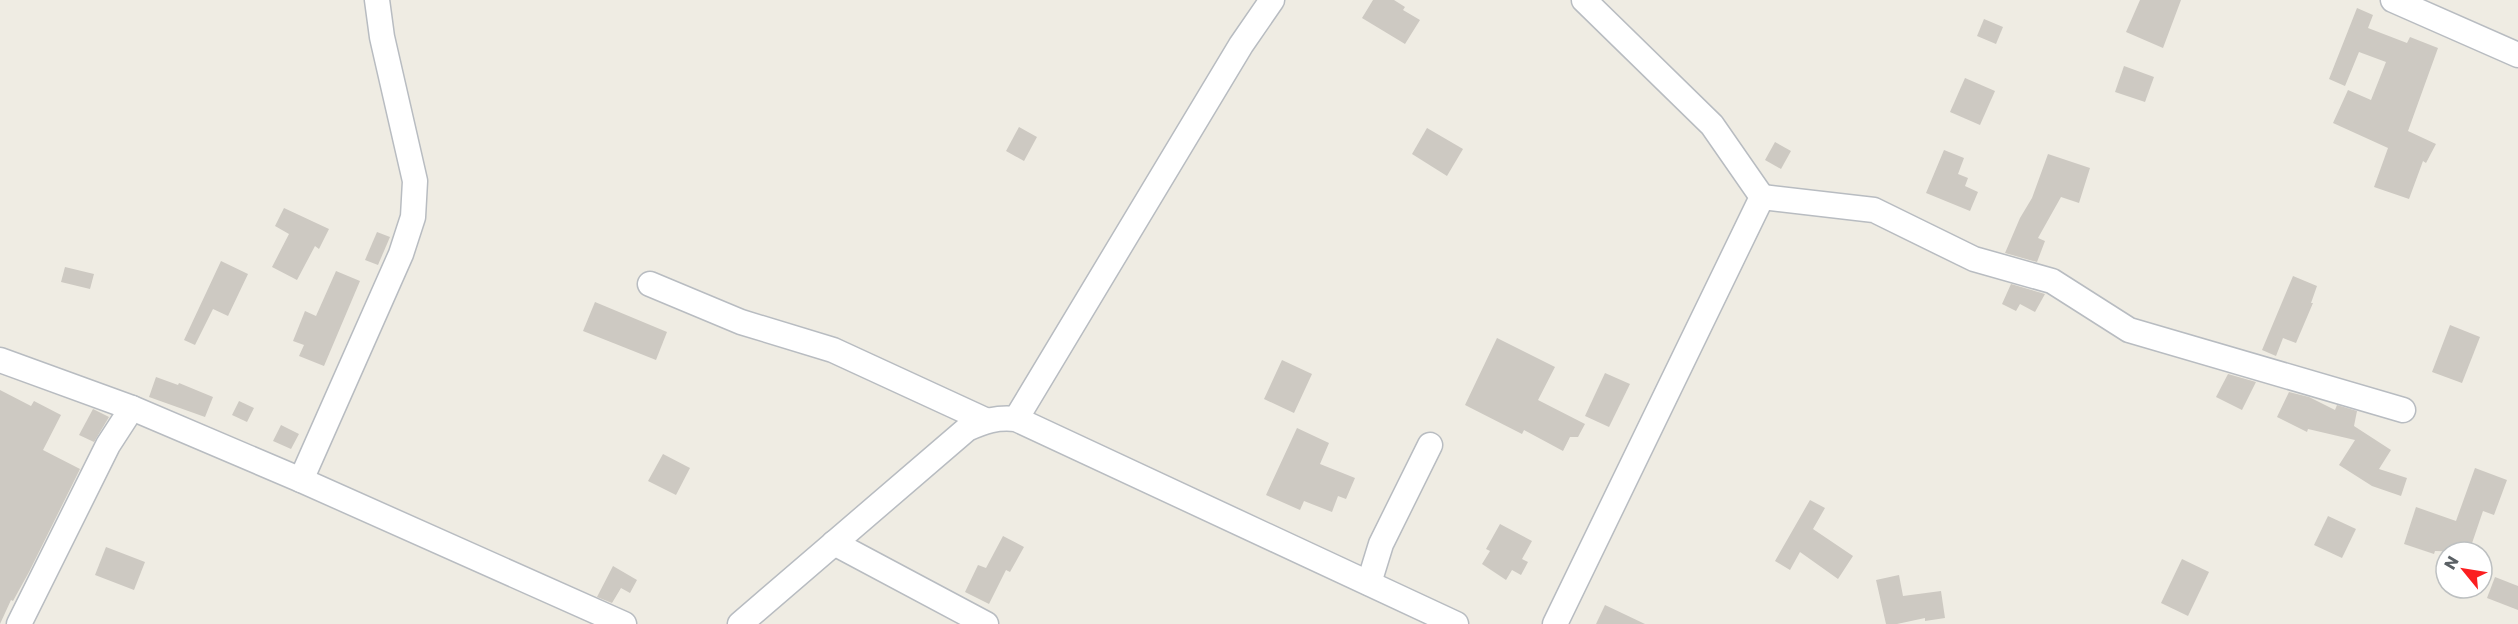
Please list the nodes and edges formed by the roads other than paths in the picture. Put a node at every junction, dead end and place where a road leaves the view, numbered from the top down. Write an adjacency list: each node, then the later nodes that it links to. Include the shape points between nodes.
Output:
1 (377, 0): 14 (street, via 415,181 413,217 401,254)
2 (1272, 0): 11 (street)
3 (1584, 0): 6 (street, via 1712,125)
4 (2393, 0): 5 (street)
5 (2518, 55)
6 (1762, 197): 10 (street, via 1874,210 1974,259 2052,281 2129,330); 22 (street)
7 (650, 284): 12 (street, via 741,322 833,350)
8 (0, 360): 9 (street)
9 (132, 408): 14 (street); 17 (street, via 108,445)
10 (2403, 410)
11 (1016, 419): 12 (street); 16 (street)
12 (985, 420): 15 (street, via 967,429)
13 (1430, 445): 16 (street, via 1381,544)
14 (301, 480): 18 (street)
15 (834, 543): 19 (street); 20 (street)
16 (1369, 583): 21 (street)
17 (19, 624)
18 (624, 624)
19 (740, 624)
20 (986, 624)
21 (1456, 624)
22 (1555, 624)

